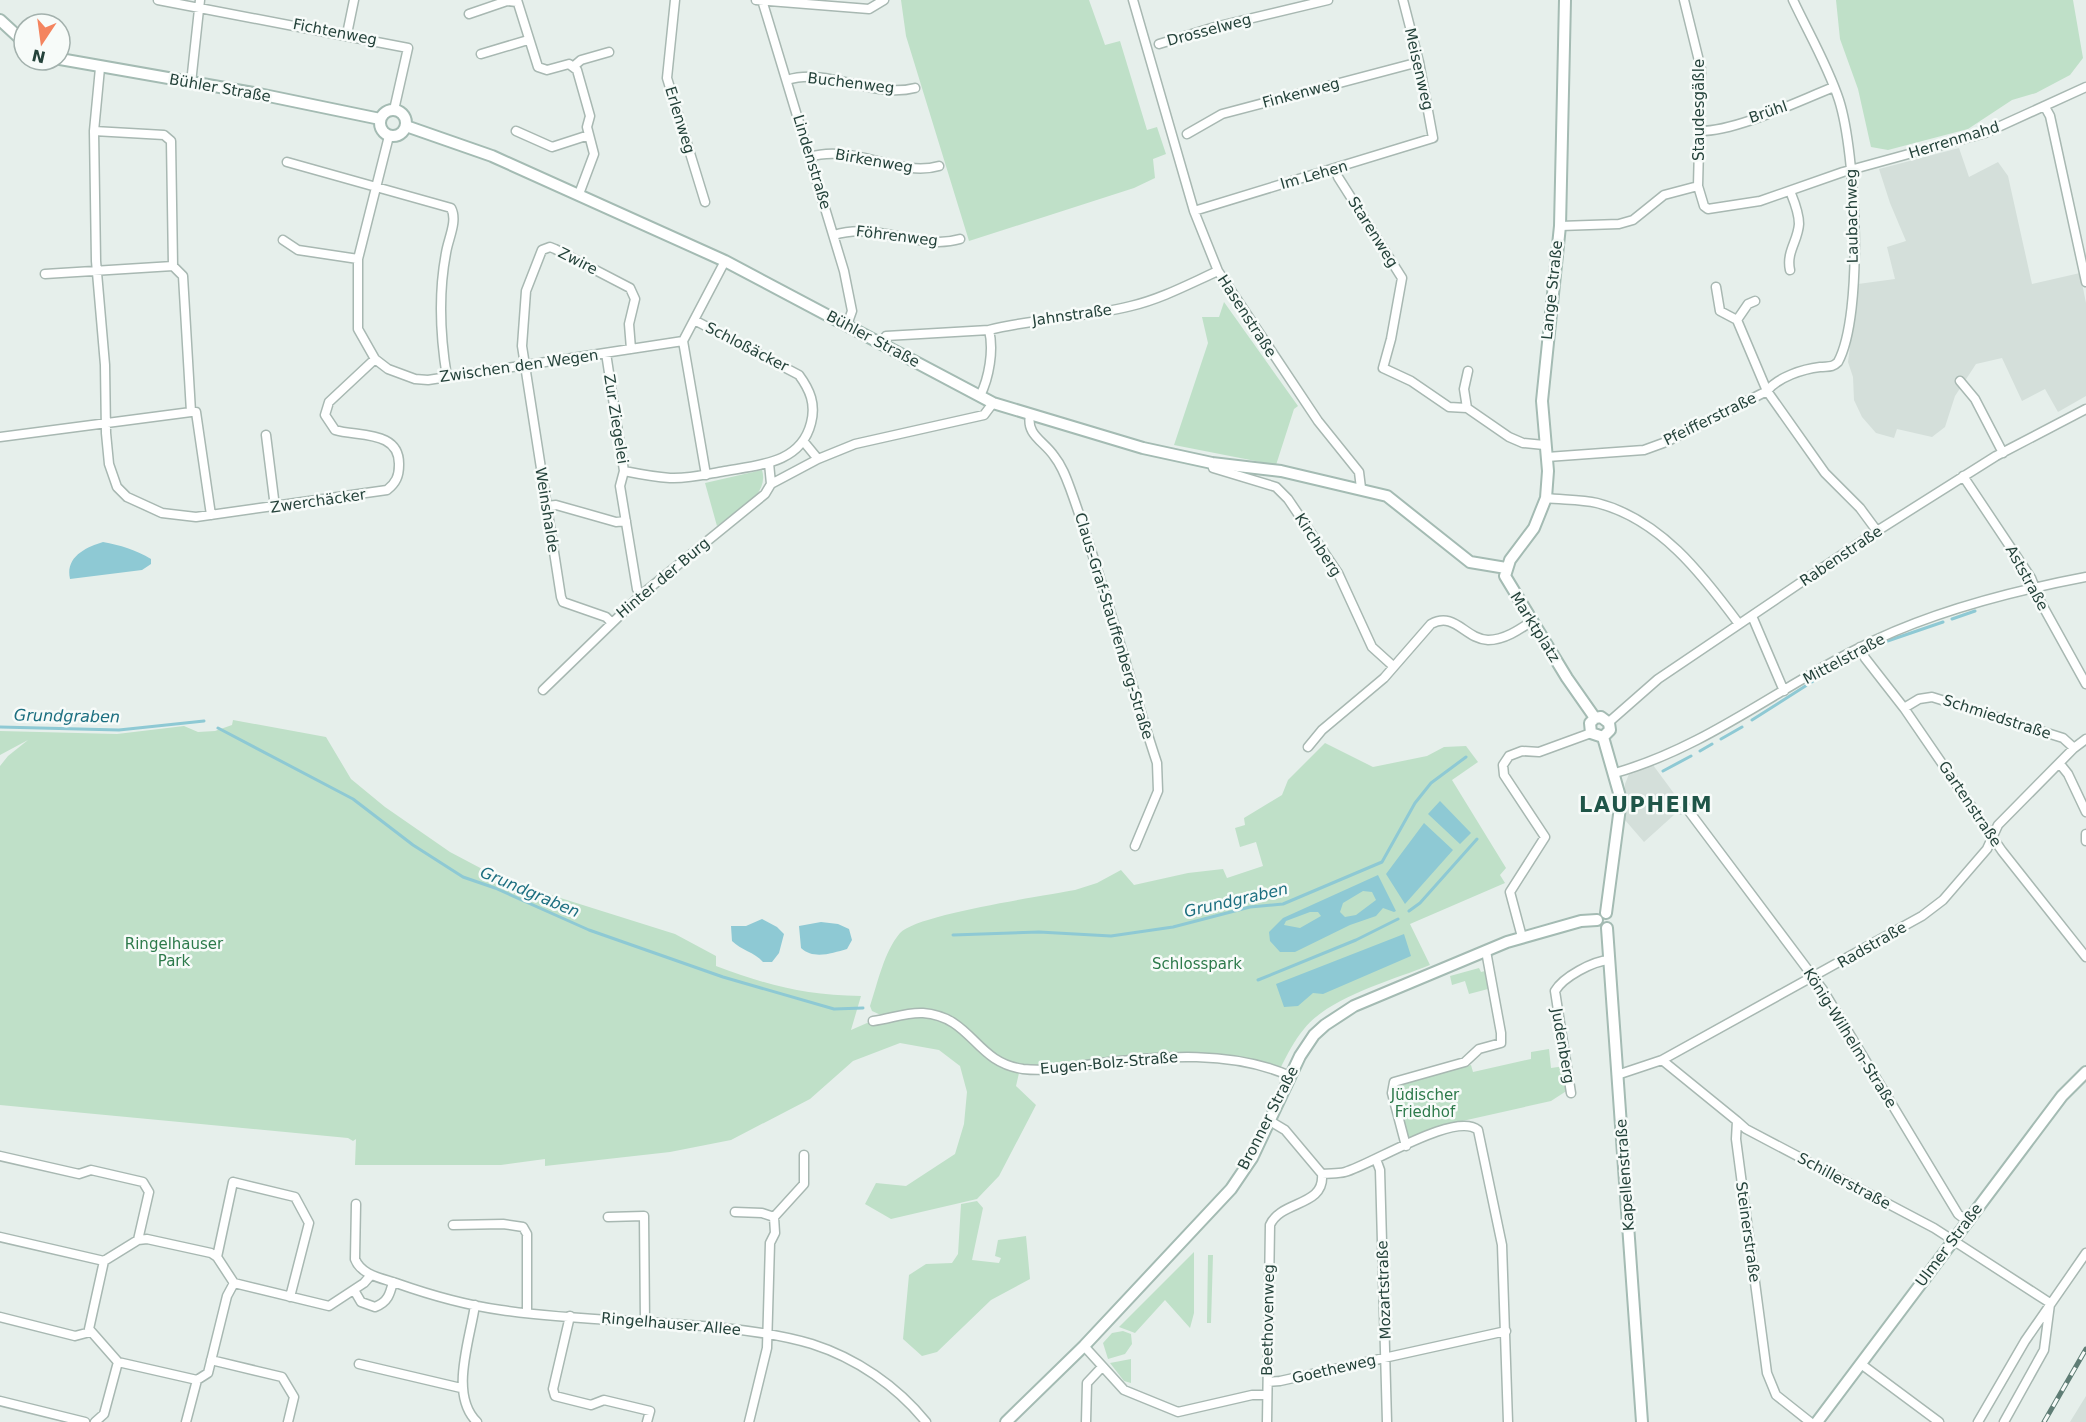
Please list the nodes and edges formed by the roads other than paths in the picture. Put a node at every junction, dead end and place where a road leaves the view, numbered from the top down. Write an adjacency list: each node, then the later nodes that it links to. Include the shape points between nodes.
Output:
1 (158, 0): 14 (street, Fichtenweg)
2 (354, 0): 18 (street)
3 (675, 0): 52 (street, Erlenweg, via 667,78)
4 (756, 0): 5 (street)
5 (762, 0): 6 (street, via 869,9); 27 (street, Lindenstraße)
6 (884, 0)
7 (1133, 0): 53 (street, Hasenstraße)
8 (1328, 0): 20 (street, Drosselweg)
9 (1403, 0): 24 (street, Meisenweg)
10 (1565, 0): 54 (street, Lange Straße)
11 (1684, 0): 38 (street, Staudesgäßle, via 1700,57)
12 (1793, 0): 29 (street, Laubachweg)
13 (517, 1): 15 (street); 19 (street)
14 (200, 4): 18 (street, Fichtenweg); 28 (street)
15 (469, 14)
16 (0, 20): 17 (street)
17 (12, 31)
18 (347, 34): 33 (street, Fichtenweg, via 408,48)
19 (528, 40): 22 (street); 25 (street, via 540,69)
20 (1159, 44)
21 (609, 52): 25 (street)
22 (481, 54)
23 (72, 62): 26 (street, Bühler Straße)
24 (1419, 62): 39 (street, Finkenweg, via 1222,114); 42 (street, Meisenweg)
25 (574, 66): 40 (street, via 590,116)
26 (100, 68): 28 (street, Bühler Straße); 36 (street, Zwerchäcker)
27 (787, 80): 31 (street, Buchenweg, via 809,75 890,89); 43 (street, Lindenstraße)
28 (191, 83): 34 (street, Bühler Straße)
29 (1834, 87): 38 (street, Brühl, via 1759,116); 47 (street, Laubachweg, via 1845,121)
30 (2086, 87): 32 (street, Herrenmahd)
31 (915, 88)
32 (2045, 107): 47 (street, Herrenmahd, via 1986,133); 65 (street)
33 (394, 110): 34 (street, via 385,112); 35 (street, via 404,115)
34 (380, 119): 41 (street, via 380,127)
35 (406, 126): 41 (street, via 399,135); 51 (street, Bühler Straße, via 492,156)
36 (94, 131): 60 (street, via 164,135 171,141); 61 (street, Zwerchäcker)
37 (516, 131): 40 (street, via 552,147)
38 (1700, 131): 49 (street, Staudesgäßle)
39 (1187, 134)
40 (589, 135): 51 (street, via 594,154)
41 (389, 136): 48 (street)
42 (1433, 138): 46 (street, Im Lehen)
43 (810, 157): 45 (street, Birkenweg, via 840,153 920,169); 55 (street, Lindenstraße)
44 (287, 162): 48 (street)
45 (939, 166)
46 (1336, 169): 53 (street, Im Lehen); 84 (street, Starenweg, via 1402,279 1383,368 1411,381 1449,407)
47 (1852, 169): 50 (street, Herrenmahd); 81 (street, Laubachweg, via 1853,269 1841,357 1834,366 1792,375 1773,383)
48 (375, 186): 58 (street); 79 (street, via 446,206 453,213 441,296)
49 (1698, 186): 50 (street, Herrenmahd, via 1704,206 1713,210); 54 (street, via 1664,195 1633,220)
50 (1790, 191): 62 (street, via 1799,225 1788,259)
51 (579, 194): 59 (street, Bühler Straße)
52 (705, 202)
53 (1194, 211): 63 (street, Hasenstraße)
54 (1560, 226): 92 (street, Lange Straße, via 1542,401)
55 (834, 235): 56 (street, Föhrenweg, via 851,230 939,241); 70 (street, Lindenstraße, via 852,311)
56 (960, 239)
57 (283, 240): 58 (street, via 298,250)
58 (358, 259): 76 (street, via 358,329)
59 (725, 261): 69 (street); 70 (street, Bühler Straße)
60 (173, 266): 61 (street); 86 (street, via 183,276)
61 (98, 270): 64 (street); 88 (street, Zwerchäcker)
62 (1790, 270)
63 (1218, 271): 71 (street, Jahnstraße, via 1130,307); 102 (street, Hasenstraße, via 1312,412 1359,472)
64 (45, 274)
65 (2086, 282)
66 (1716, 287): 68 (street, via 1720,311)
67 (1755, 301): 68 (street, via 1748,304)
68 (1737, 320): 81 (street)
69 (696, 321): 72 (street); 91 (street, Schloßäcker, via 799,375 807,385 813,406)
70 (847, 325): 73 (street, Bühler Straße)
71 (989, 330): 73 (street, Jahnstraße, via 886,336); 82 (street, via 986,385)
72 (683, 341): 74 (street, Zwischen den Wegen); 99 (street, Schloßäcker)
73 (882, 343): 82 (street, Bühler Straße)
74 (631, 349): 75 (street, Zwischen den Wegen); 77 (street, Zwire, via 629,324 635,299 630,288 555,249 545,248 526,291 522,324)
75 (606, 353): 77 (street, Zwischen den Wegen); 98 (street, Zur Ziegelei)
76 (375, 359): 79 (street, Zwischen den Wegen, via 414,379); 105 (street, Zwerchäcker, via 329,402 325,415 335,430 381,438 394,446 399,463 396,481 379,492)
77 (525, 365): 79 (street, Zwischen den Wegen); 104 (street, Weinshalde)
78 (1468, 371): 84 (street, via 1464,389)
79 (447, 377)
80 (1960, 381): 93 (street, via 1975,399)
81 (1767, 391): 94 (street, Pfeifferstraße, via 1644,450); 108 (street, Pfeifferstraße, via 1825,472)
82 (981, 396): 83 (street, Bühler Straße)
83 (993, 403): 87 (street, Bühler Straße); 95 (street, Hinter der Burg, via 984,415 882,436)
84 (1467, 408): 92 (street, via 1509,437 1523,443)
85 (2086, 409): 93 (street, Rabenstraße)
86 (191, 412): 88 (street); 106 (street, via 196,412)
87 (1030, 416): 97 (street, Bühler Straße); 137 (street, Claus-Graf-Stauffenberg-Straße, via 1028,425 1033,434 1064,471 1157,763 1158,791)
88 (106, 423): 90 (street); 106 (street, Zwerchäcker, via 112,475 127,497 162,513)
89 (266, 435): 105 (street)
90 (0, 437)
91 (804, 442): 95 (street); 96 (street, via 791,454)
92 (1544, 444): 94 (street, Lange Straße)
93 (2003, 453): 100 (street, Rabenstraße)
94 (1547, 457): 103 (street, Lange Straße)
95 (818, 459): 101 (street, Hinter der Burg)
96 (769, 463): 99 (street); 101 (street)
97 (1212, 463): 102 (street, Bühler Straße, via 1281,471); 118 (street, Kirchberg, via 1213,468 1223,472 1276,487 1288,499 1338,573 1372,647)
98 (624, 471): 99 (street, via 670,478); 107 (street, Zur Ziegelei, via 620,486)
99 (706, 475)
100 (1963, 476): 108 (street, Rabenstraße); 111 (street, Aststraße)
101 (771, 484): 112 (street, Hinter der Burg, via 765,494)
102 (1361, 488): 109 (street, via 1387,496 1466,560)
103 (1546, 498): 109 (street, Lange Straße, via 1534,528); 116 (street, via 1595,502 1644,523 1709,583)
104 (546, 506): 107 (street, via 556,505 615,522); 115 (street, Weinshalde, via 563,602 606,616)
105 (275, 507): 106 (street, Zwerchäcker)
106 (211, 515)
107 (626, 521): 112 (street, Zur Ziegelei)
108 (1877, 531): 113 (street, Rabenstraße)
109 (1506, 568): 114 (street, Marktplatz, via 1510,588)
110 (2086, 577): 111 (street, Mittelstraße)
111 (2035, 588): 117 (street, Mittelstraße, via 1910,625); 119 (street, Aststraße)
112 (641, 595): 115 (street, Hinter der Burg)
113 (1752, 616): 116 (street, Rabenstraße); 121 (street)
114 (1532, 621): 118 (street, via 1514,633 1486,640 1452,621 1438,620); 123 (street, Marktplatz)
115 (611, 622): 120 (street, Hinter der Burg)
116 (1739, 624): 124 (street, Rabenstraße, via 1658,679)
117 (1860, 647): 121 (street, Mittelstraße); 122 (street, Gartenstraße, via 1864,658)
118 (1392, 666): 128 (street, via 1384,678)
119 (2086, 684)
120 (543, 690)
121 (1784, 691): 131 (street, Mittelstraße, via 1689,745)
122 (1904, 708): 129 (street, Schmiedstraße, via 1932,697 2063,738); 135 (street, Gartenstraße)
123 (1595, 718): 124 (street); 125 (street, via 1590,727)
124 (1609, 722): 126 (street, via 1610,730)
125 (1592, 733): 126 (street); 139 (street, via 1539,752 1514,754 1505,759 1504,775 1545,837 1510,892)
126 (1603, 737): 131 (street)
127 (2086, 739): 129 (street)
128 (1308, 747)
129 (2074, 748): 130 (street, Radstraße)
130 (2060, 764): 133 (street); 135 (street, Radstraße, via 1998,825)
131 (1615, 773): 138 (street, via 1621,800 1618,834)
132 (1682, 802): 143 (street, König-Wilhelm-Straße)
133 (2086, 812)
134 (2086, 834): 136 (street)
135 (1992, 838): 141 (street, Gartenstraße); 143 (street, Radstraße, via 1988,849 1943,900)
136 (2086, 840)
137 (1135, 846)
138 (1602, 916): 139 (street, Bronner Straße); 142 (street, Kapellenstraße, via 1612,921 1607,928)
139 (1522, 937): 140 (street, Bronner Straße)
140 (1486, 951): 148 (street, Bronner Straße, via 1341,1013 1314,1035); 152 (street, via 1501,1043 1479,1049 1465,1062 1394,1082 1392,1093)
141 (2086, 957)
142 (1609, 960): 147 (street, Kapellenstraße); 149 (street, Judenberg, via 1588,967 1558,985 1555,991)
143 (1814, 978): 145 (street, Radstraße); 161 (street, König-Wilhelm-Straße, via 1958,1214)
144 (873, 1021): 148 (street, Eugen-Bolz-Straße, via 908,1013 943,1017 971,1035 990,1058 1025,1069 1182,1057 1262,1064)
145 (1662, 1060): 147 (street, Radstraße); 151 (street)
146 (2086, 1072): 161 (street, Ulmer Straße, via 2062,1096)
147 (1617, 1075): 211 (street, Kapellenstraße)
148 (1290, 1076): 150 (street, Bronner Straße)
149 (1571, 1093)
150 (1270, 1121): 156 (street, via 1286,1130); 183 (street, Bronner Straße, via 1231,1189)
151 (1737, 1121): 164 (street, Schillerstraße); 212 (street, Steinerstraße, via 1736,1139 1767,1373 1781,1400)
152 (1406, 1146): 155 (street); 181 (street, via 1440,1131 1473,1126 1481,1134 1502,1245)
153 (804, 1155): 160 (street, via 804,1184)
154 (0, 1156): 165 (street, via 79,1174 91,1170 143,1182 149,1192)
155 (1376, 1159): 156 (street, via 1345,1172); 184 (street, Mozartstraße, via 1380,1170)
156 (1322, 1174): 191 (street, Beethovenweg, via 1321,1189 1314,1196 1273,1218 1270,1225)
157 (356, 1204): 169 (street, via 355,1259)
158 (735, 1212): 160 (street)
159 (608, 1217): 179 (street, via 644,1216)
160 (774, 1217): 182 (street)
161 (1967, 1221): 164 (street, Ulmer Straße)
162 (453, 1225): 176 (street, via 523,1227 527,1234)
163 (0, 1237): 168 (street)
164 (1952, 1239): 174 (street); 188 (street, Ulmer Straße)
165 (138, 1240): 167 (street); 168 (street)
166 (2086, 1252): 174 (street)
167 (217, 1257): 171 (street); 173 (street, via 233,1182 295,1197 309,1223)
168 (104, 1261): 180 (street)
169 (371, 1275): 170 (street, Ringelhauser Allee); 172 (street)
170 (393, 1282): 172 (street, via 389,1296 375,1307 362,1302); 175 (street, Ringelhauser Allee)
171 (234, 1283): 173 (street); 185 (street)
172 (354, 1290): 173 (street, via 329,1306)
173 (290, 1297)
174 (2050, 1303): 215 (street); 216 (street, via 2044,1350)
175 (475, 1305): 176 (street, Ringelhauser Allee); 192 (street)
176 (527, 1313): 177 (street, Ringelhauser Allee)
177 (570, 1316): 179 (street, Ringelhauser Allee); 202 (street, via 553,1389 555,1396 591,1406 604,1400 650,1411)
178 (0, 1317): 180 (street, via 75,1336)
179 (645, 1322): 182 (street, Ringelhauser Allee)
180 (90, 1332): 186 (street)
181 (1506, 1332): 184 (street, Goetheweg); 210 (street)
182 (768, 1333): 203 (street); 204 (street, Ringelhauser Allee, via 815,1345 859,1365 885,1382)
183 (1084, 1346): 189 (street); 205 (street, Bronner Straße)
184 (1387, 1357): 191 (street, Goetheweg); 209 (street, Mozartstraße)
185 (211, 1360): 190 (street, via 208,1373); 200 (street, via 282,1377 294,1397)
186 (118, 1362): 190 (street); 198 (street, via 104,1414)
187 (358, 1364): 192 (street)
188 (1861, 1364): 213 (street, Ulmer Straße); 214 (street)
189 (1102, 1366): 195 (street, via 1133,1396 1162,1403); 206 (street, via 1087,1383)
190 (197, 1380): 199 (street)
191 (1268, 1382): 193 (street, Beethovenweg)
192 (462, 1388): 201 (street, via 468,1414)
193 (1268, 1395): 195 (street); 208 (street, Beethovenweg)
194 (0, 1401): 196 (street)
195 (1178, 1412): 207 (street)
196 (64, 1420): 197 (street)
197 (85, 1422)
198 (95, 1422)
199 (186, 1422)
200 (288, 1422)
201 (477, 1422)
202 (647, 1422)
203 (749, 1422)
204 (926, 1422)
205 (1006, 1422)
206 (1086, 1422)
207 (1177, 1422)
208 (1267, 1422)
209 (1387, 1422)
210 (1508, 1422)
211 (1642, 1422)
212 (1810, 1422)
213 (1817, 1422)
214 (1939, 1422)
215 (1977, 1422)
216 (2004, 1422)

